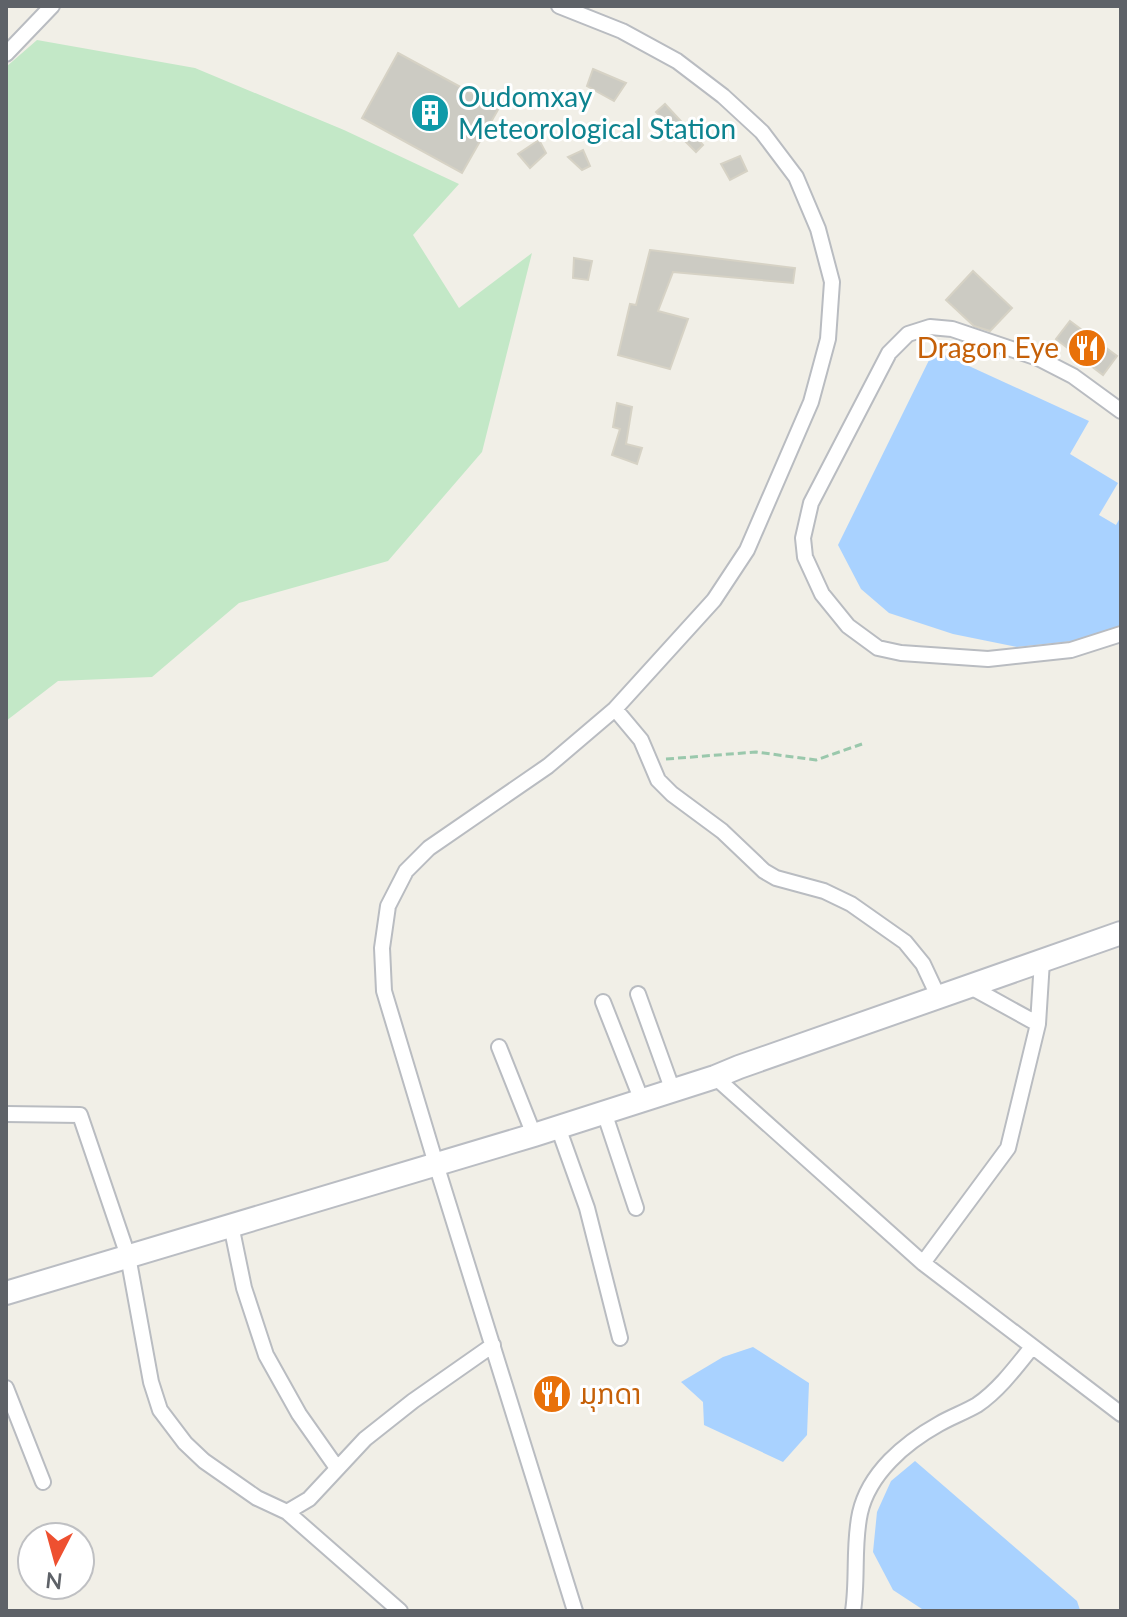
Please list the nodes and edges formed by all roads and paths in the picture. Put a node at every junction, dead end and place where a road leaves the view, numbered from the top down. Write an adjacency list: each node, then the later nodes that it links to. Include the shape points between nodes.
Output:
1 (52, 6): 3 (street)
2 (559, 6): 6 (street, via 677,61 762,132 796,177 832,282 828,339 811,402 747,550 714,600)
3 (6, 54)
4 (1121, 411): 5 (street, via 1038,358 952,329 930,327 908,334 889,353 818,489 803,538 805,557 822,594 848,626 878,648 988,659 1071,650)
5 (1121, 634)
6 (615, 709): 13 (street, via 641,740 658,780 672,794 764,871 851,904 905,942); 24 (street, via 548,766 429,848 406,871 388,906 382,948 384,991)
7 (862, 744): 8 (path, via 816,760 756,752)
8 (664, 759)
9 (1121, 933): 10 (street)
10 (1042, 961): 11 (street); 15 (street)
11 (969, 986): 13 (street); 15 (street)
12 (638, 994): 18 (street)
13 (938, 996): 17 (street)
14 (603, 1002): 19 (street)
15 (1038, 1024): 28 (street, via 1008,1148)
16 (499, 1047): 23 (street)
17 (715, 1077): 18 (street); 28 (street)
18 (673, 1091): 19 (street)
19 (642, 1101): 20 (street)
20 (604, 1112): 22 (street); 25 (street)
21 (6, 1114): 27 (street, via 80,1115)
22 (558, 1127): 23 (street); 30 (street, via 587,1208)
23 (534, 1135): 24 (street)
24 (436, 1164): 26 (street); 31 (street)
25 (636, 1208)
26 (231, 1225): 27 (street); 35 (street, via 266,1355)
27 (128, 1256): 29 (street); 37 (street, via 160,1410 204,1461)
28 (923, 1263): 32 (street)
29 (6, 1293)
30 (620, 1338)
31 (493, 1345): 35 (street, via 413,1401); 39 (street)
32 (1032, 1347): 34 (street); 40 (street, via 999,1387 902,1449 875,1478 860,1511)
33 (6, 1388): 36 (street)
34 (1121, 1414)
35 (337, 1468): 37 (street, via 309,1499)
36 (43, 1482)
37 (287, 1512): 38 (street)
38 (400, 1611)
39 (575, 1611)
40 (853, 1611)

